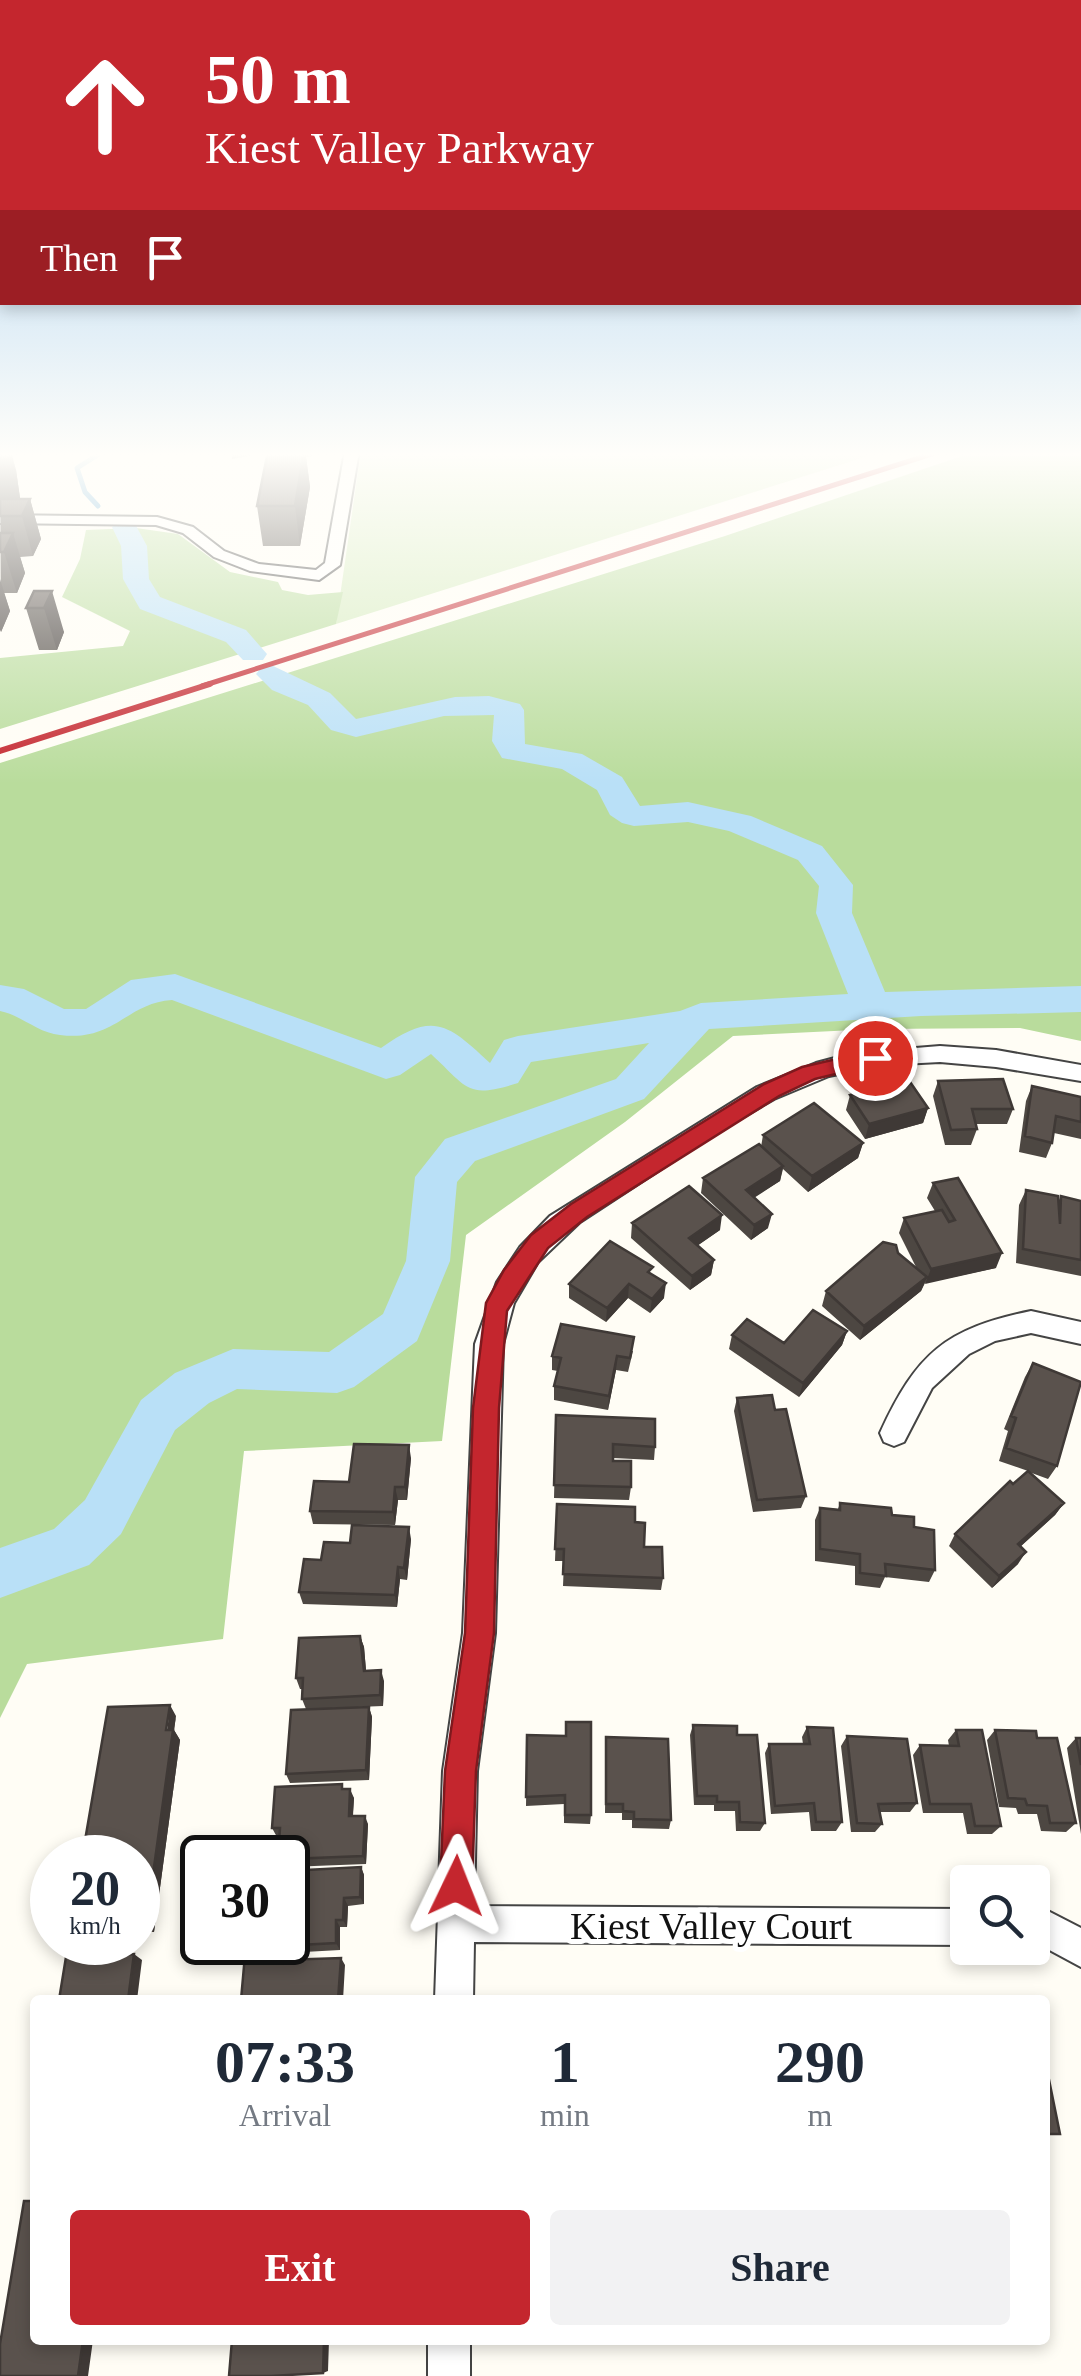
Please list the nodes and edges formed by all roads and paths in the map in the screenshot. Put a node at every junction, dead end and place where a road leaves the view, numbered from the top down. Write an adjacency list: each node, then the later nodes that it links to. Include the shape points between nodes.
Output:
1 (240, 562): 2 (street, via 319,575)
2 (333, 562)
3 (1081, 1073): 6 (street, via 945,1053 898,1054 810,1072 579,1210 540,1241 513,1277 495,1310 489,1344 479,1633 460,1771)
4 (1081, 1333): 5 (street, via 1031,1322 959,1346 922,1380)
5 (894, 1433)
6 (454, 1924): 7 (street, Kiest Valley Court); 10 (street)
7 (950, 1927)
8 (1050, 1930): 9 (street)
9 (1081, 1949)
10 (454, 1995)
11 (450, 2345): 12 (street)
12 (448, 2376)

